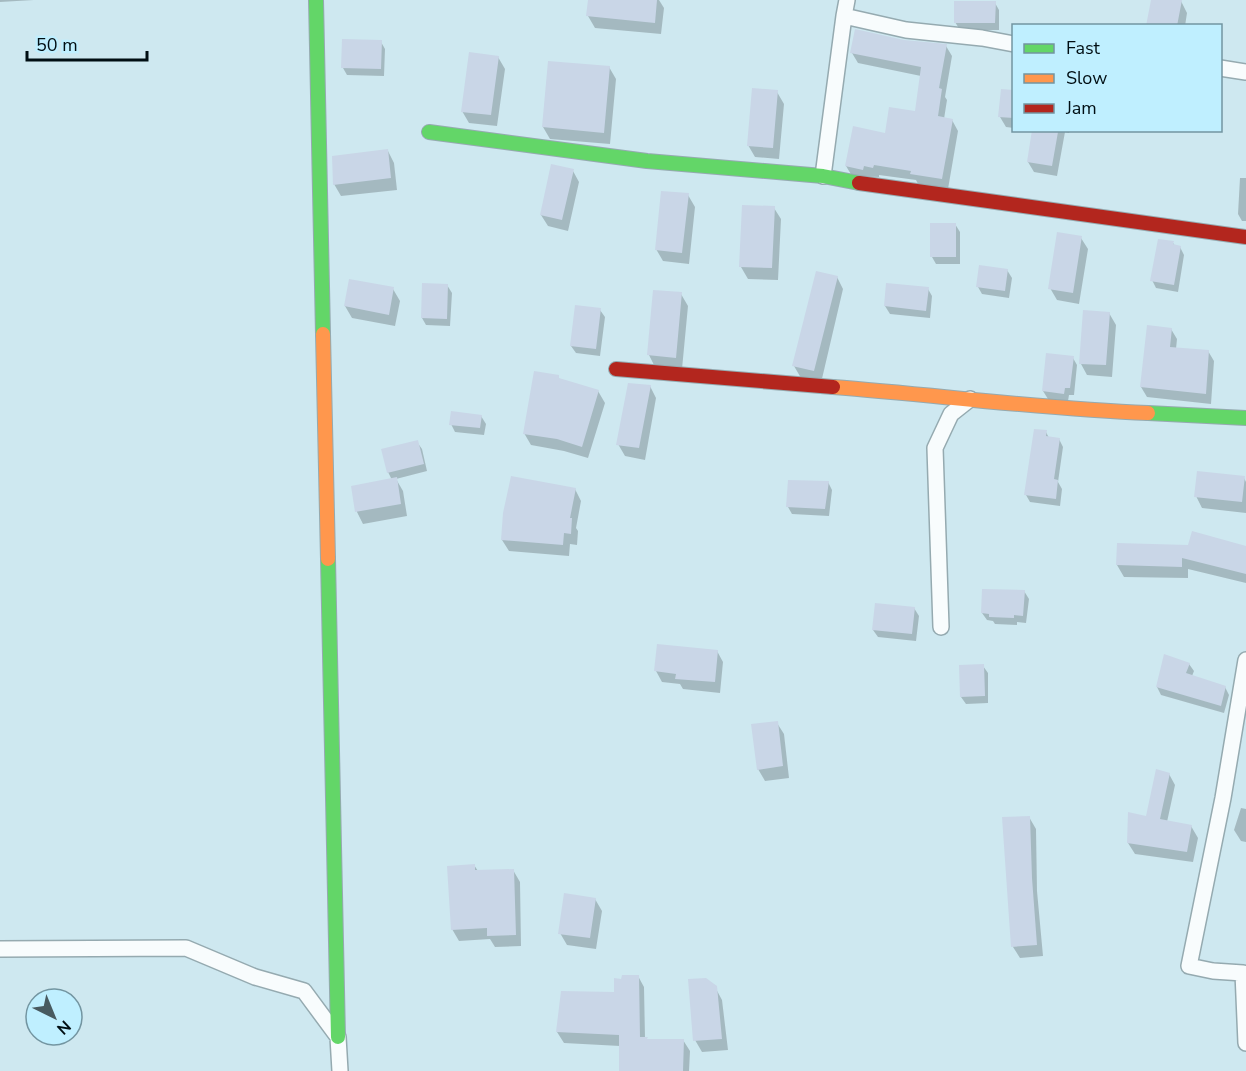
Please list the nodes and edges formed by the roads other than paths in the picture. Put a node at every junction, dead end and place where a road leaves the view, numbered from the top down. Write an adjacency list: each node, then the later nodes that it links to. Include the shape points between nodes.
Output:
1 (316, 0): 16 (street)
2 (847, 0): 3 (street)
3 (844, 16): 4 (street, via 906,30); 8 (street)
4 (1012, 44)
5 (1222, 68): 6 (street)
6 (1246, 72)
7 (429, 132): 8 (street, via 647,161)
8 (823, 176): 9 (street, via 878,187)
9 (1246, 237)
10 (616, 369): 11 (street)
11 (970, 399): 12 (street, via 1072,410); 13 (street, via 951,414 935,448)
12 (1246, 418)
13 (941, 627)
14 (1246, 660): 17 (street, via 1189,966 1243,973)
15 (0, 949): 16 (street, via 186,948 255,977 304,991)
16 (338, 1037): 18 (street)
17 (1246, 1043)
18 (340, 1071)

